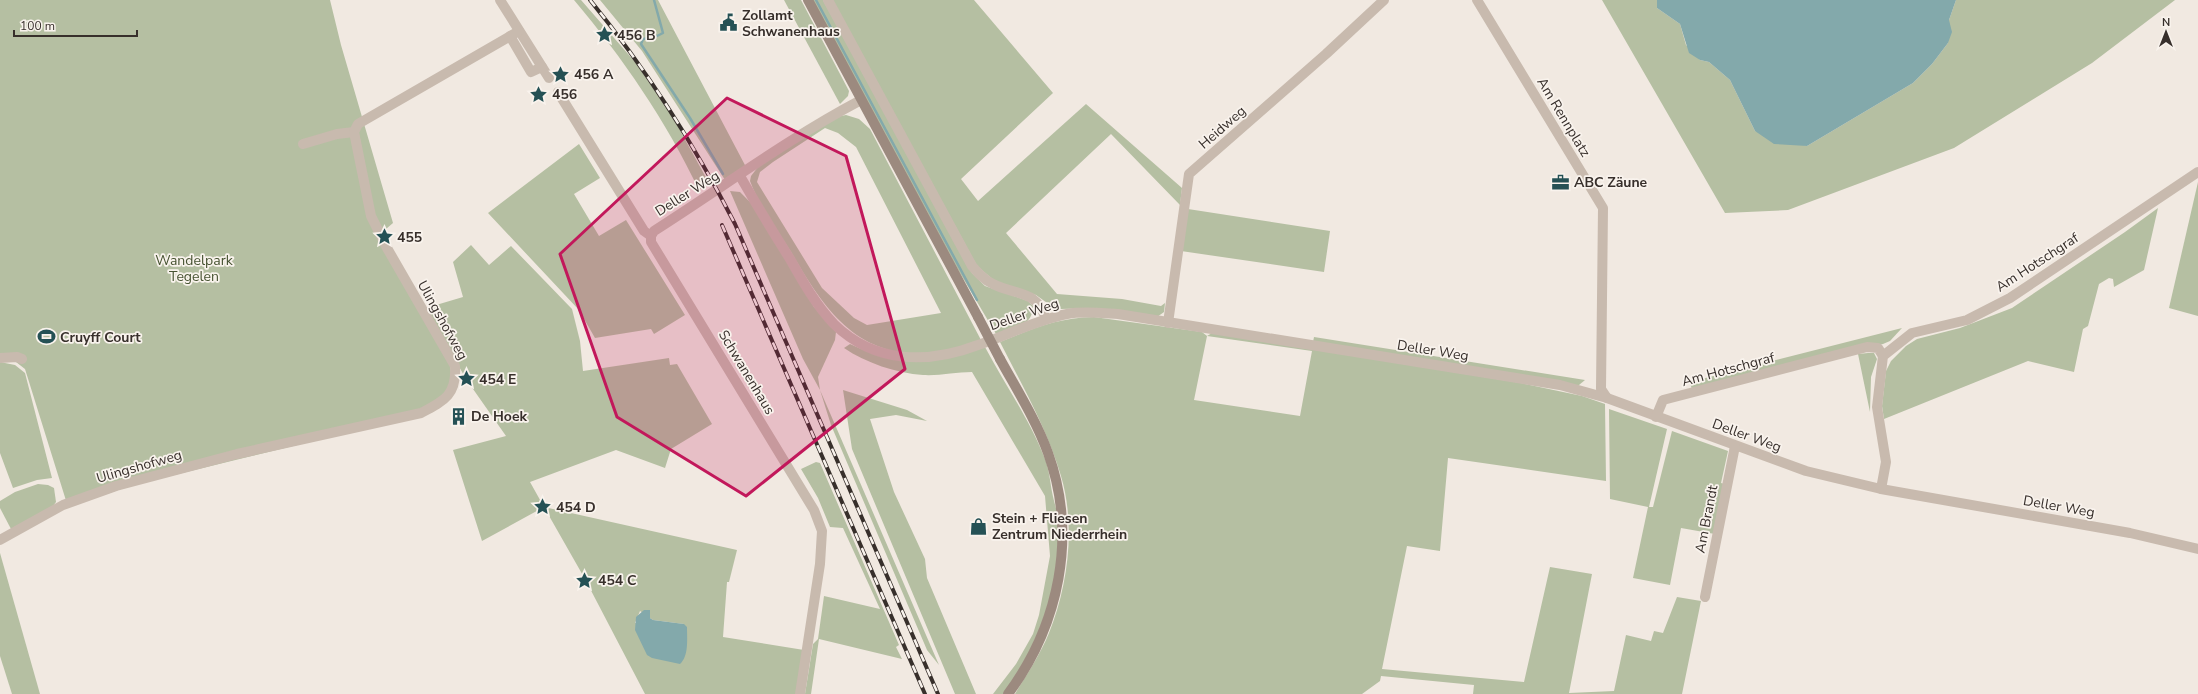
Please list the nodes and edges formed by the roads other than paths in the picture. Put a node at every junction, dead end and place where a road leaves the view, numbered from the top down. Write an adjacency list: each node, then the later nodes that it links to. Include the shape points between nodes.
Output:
1 (500, 0): 6 (street)
2 (808, 0): 11 (main road)
3 (828, 0): 17 (street, via 972,266 991,284 1036,300 1042,306)
4 (1384, 0): 18 (street, Heidweg, via 1189,174)
5 (1477, 0): 22 (street, Am Rennplatz, via 1603,208 1601,389)
6 (519, 31): 7 (street); 8 (street)
7 (510, 36): 8 (street, via 531,72); 12 (street, via 358,124)
8 (542, 67): 9 (street)
9 (549, 78)
10 (558, 92): 16 (street, Schwanenhaus, via 644,231)
11 (862, 100): 15 (street, Deller Weg, via 819,122); 30 (main road, bridge, via 1028,409 1048,453 1059,496 1063,547 1058,586 1047,626 1030,662)
12 (354, 132): 13 (street); 26 (street, Ulingshofweg, via 371,216 455,366 456,377 447,397 421,413 237,454 116,486 63,505)
13 (303, 144)
14 (2198, 172): 19 (street, Am Hotschgraf, via 2010,298 1967,320 1912,333)
15 (740, 176): 16 (street, Deller Weg, via 654,231); 17 (street, Deller Weg, via 821,308 847,335 862,344 897,356 936,357 979,345)
16 (651, 236): 29 (street, Schwanenhaus, via 651,242 814,510 822,531 820,564)
17 (1046, 319): 18 (street, Deller Weg, via 1091,312)
18 (1168, 323): 22 (street, Deller Weg, via 1560,385)
19 (1883, 356): 23 (street, Am Hotschgraf, via 1878,348 1867,347 1670,398 1663,400); 25 (street, via 1877,407 1886,462)
20 (0, 358): 21 (street)
21 (22, 359)
22 (1606, 398): 23 (street, Deller Weg)
23 (1656, 417): 24 (street, Deller Weg)
24 (1735, 446): 25 (street, Deller Weg, via 1806,471); 28 (street, Am Brandt)
25 (1881, 489): 27 (street, Deller Weg, via 2130,533)
26 (0, 540)
27 (2198, 549)
28 (1705, 597)
29 (800, 694)
30 (1008, 694)

